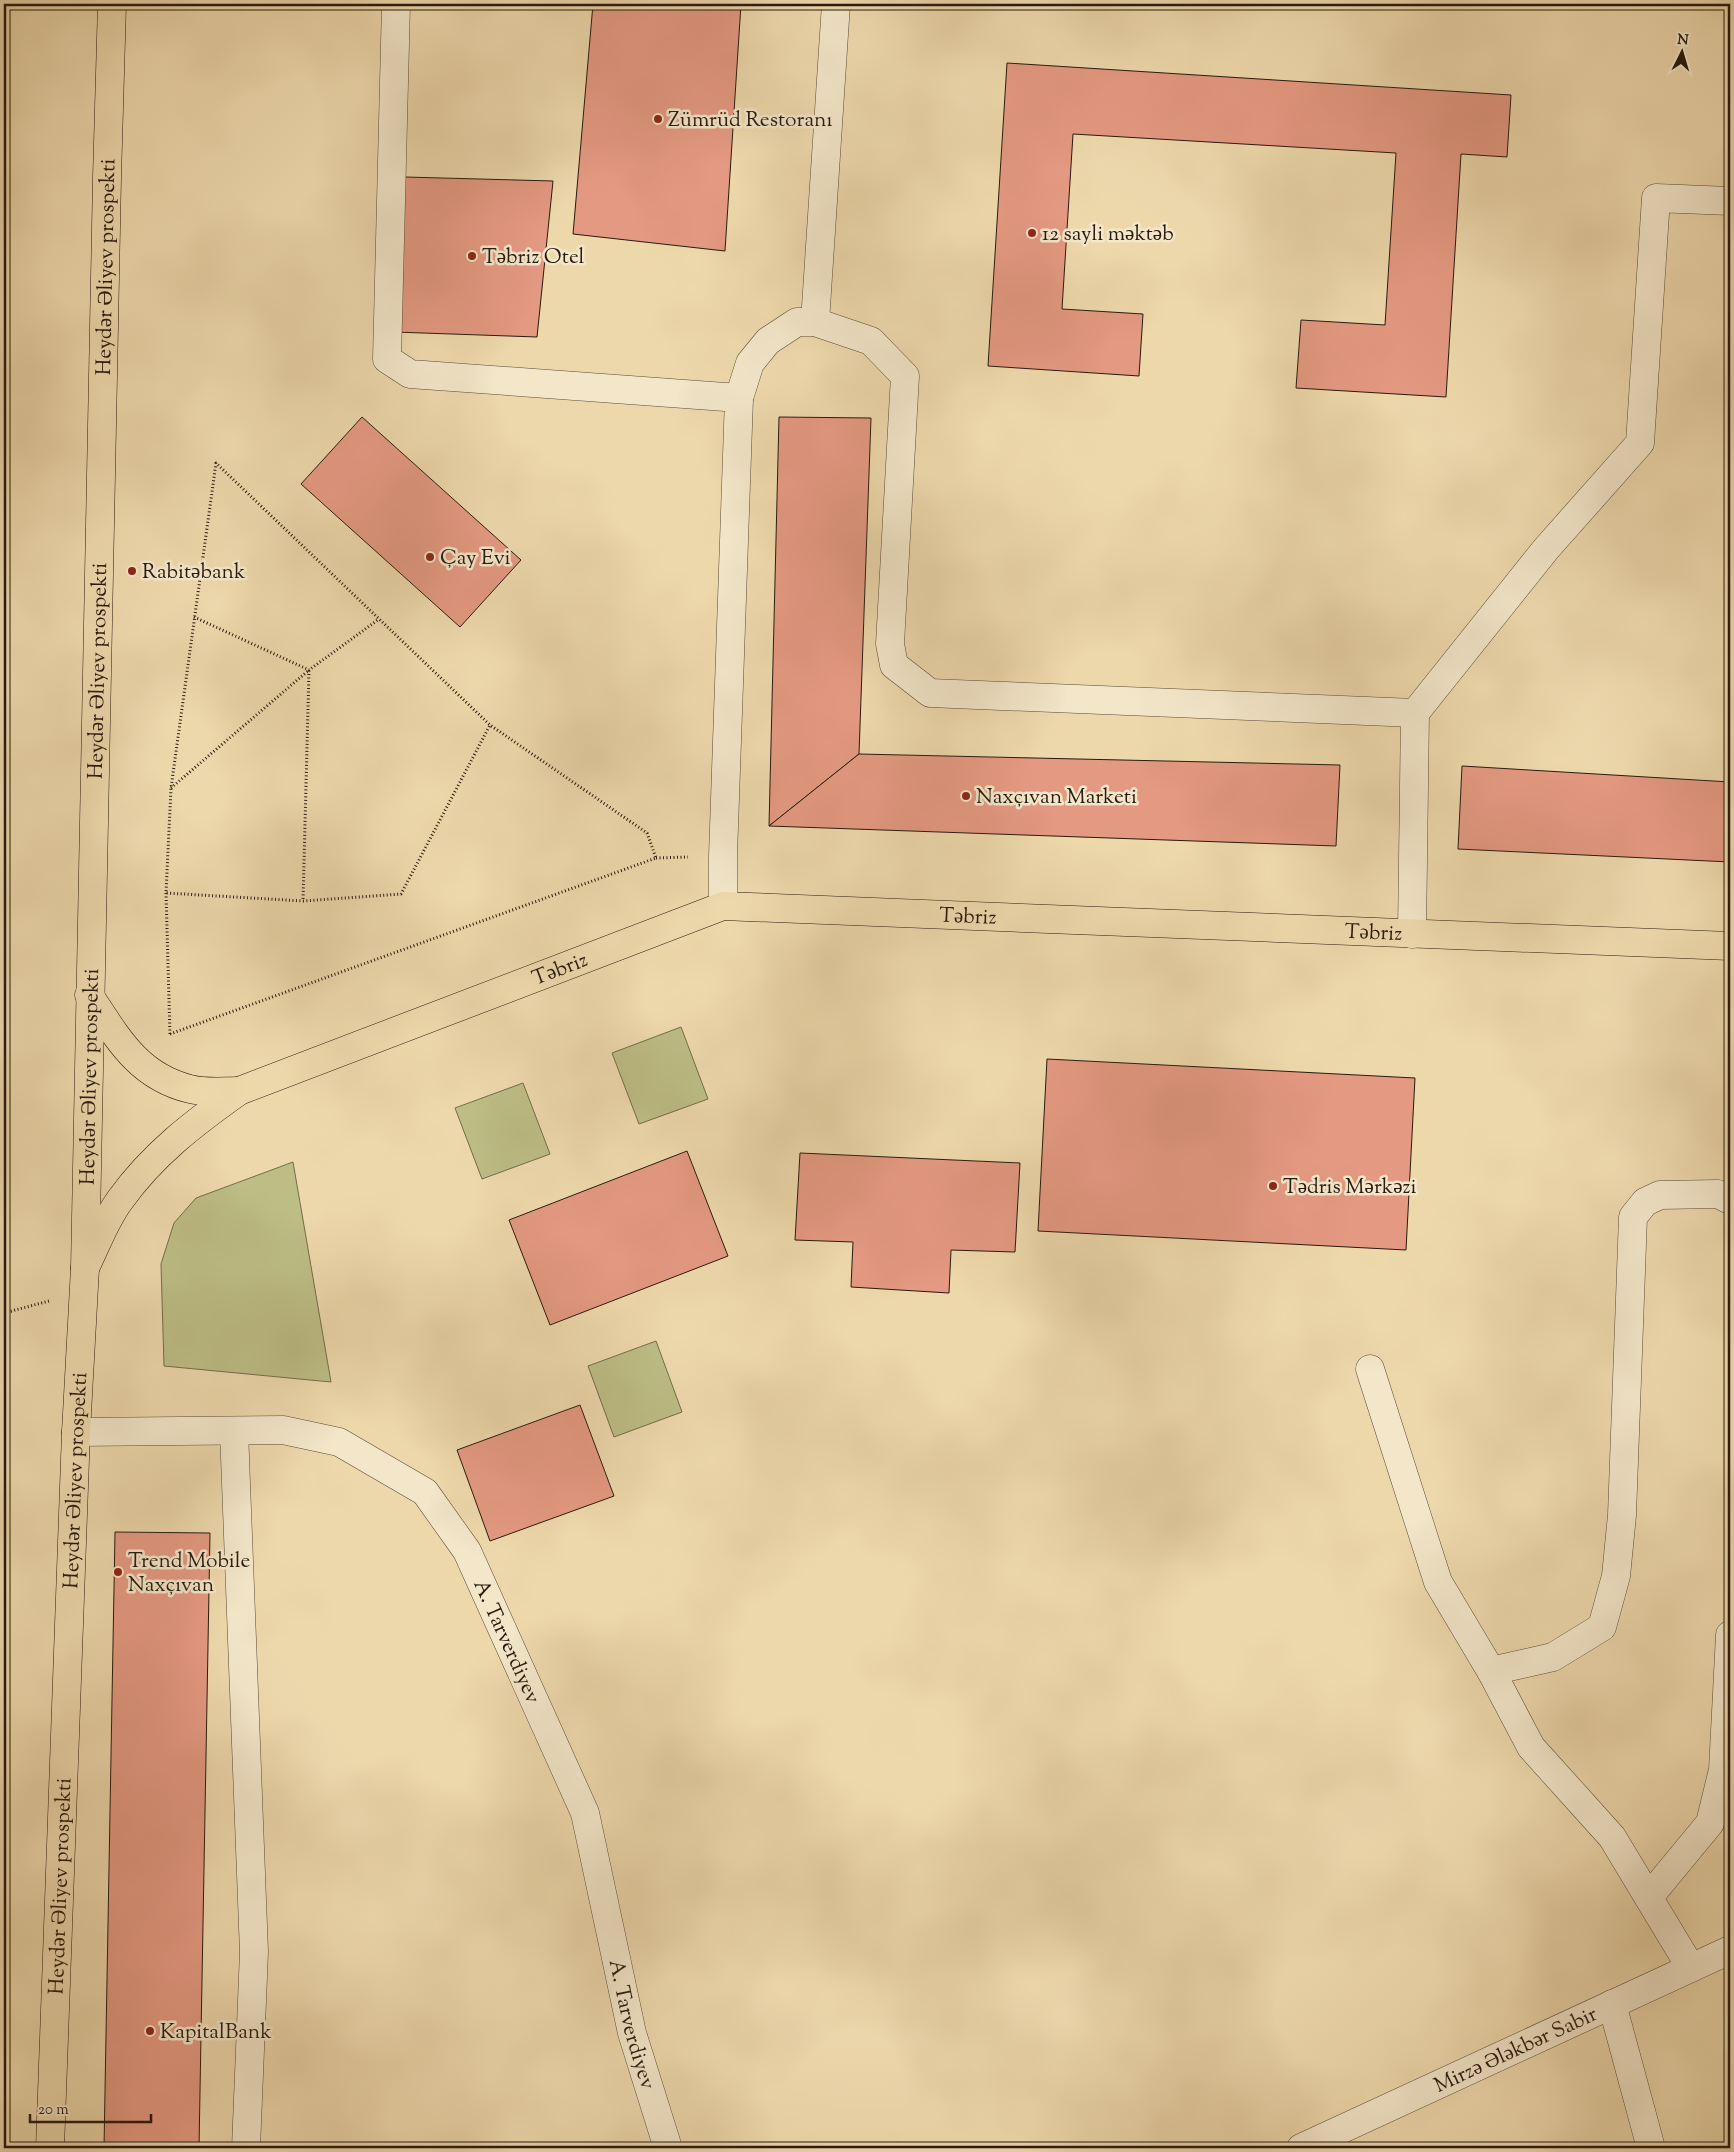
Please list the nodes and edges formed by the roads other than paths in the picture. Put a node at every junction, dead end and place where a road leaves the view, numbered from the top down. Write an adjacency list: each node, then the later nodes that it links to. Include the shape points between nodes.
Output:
1 (112, 4): 11 (main road, Heydər Əliyev prospekti)
2 (396, 4): 6 (street, via 387,359 410,374)
3 (836, 4): 5 (street)
4 (1730, 201): 7 (street, via 1656,198 1640,443 1546,549)
5 (814, 322): 6 (street, via 797,322 768,342 750,363); 7 (street, via 871,341 905,376 890,644 894,664 930,693)
6 (738, 398): 8 (street)
7 (1416, 714): 9 (street)
8 (723, 906): 9 (main road, Təbriz); 12 (main road, Təbriz)
9 (1412, 934): 10 (main road, Təbriz)
10 (1730, 946)
11 (90, 995): 12 (main road, via 124,1048 151,1074 190,1089); 14 (main road, Heydər Əliyev prospekti)
12 (239, 1091): 14 (main road, via 189,1127 151,1161 119,1201)
13 (1730, 1200): 19 (street, via 1718,1194 1660,1195 1645,1202 1634,1217 1622,1516 1616,1576 1602,1626 1553,1657)
14 (84, 1280): 17 (main road, Heydər Əliyev prospekti)
15 (1370, 1369): 19 (street, via 1438,1582)
16 (234, 1431): 17 (street, A. Tarverdiyev); 25 (street, via 254,1952); 26 (street, A. Tarverdiyev, via 283,1430 339,1442 425,1492 467,1551 585,1813 632,2033)
17 (76, 1432): 24 (main road, Heydər Əliyev prospekti)
18 (1730, 1635): 20 (street, via 1723,1770 1710,1823)
19 (1491, 1671): 20 (street, via 1531,1747 1612,1837)
20 (1649, 1897): 22 (street)
21 (1730, 1950): 22 (street, Mirzə Ələkbər Sabir)
22 (1691, 1968): 23 (street, Mirzə Ələkbər Sabir)
23 (1612, 2004): 27 (street, Mirzə Ələkbər Sabir); 28 (street)
24 (50, 2148)
25 (246, 2148)
26 (668, 2148)
27 (1301, 2148)
28 (1651, 2148)

